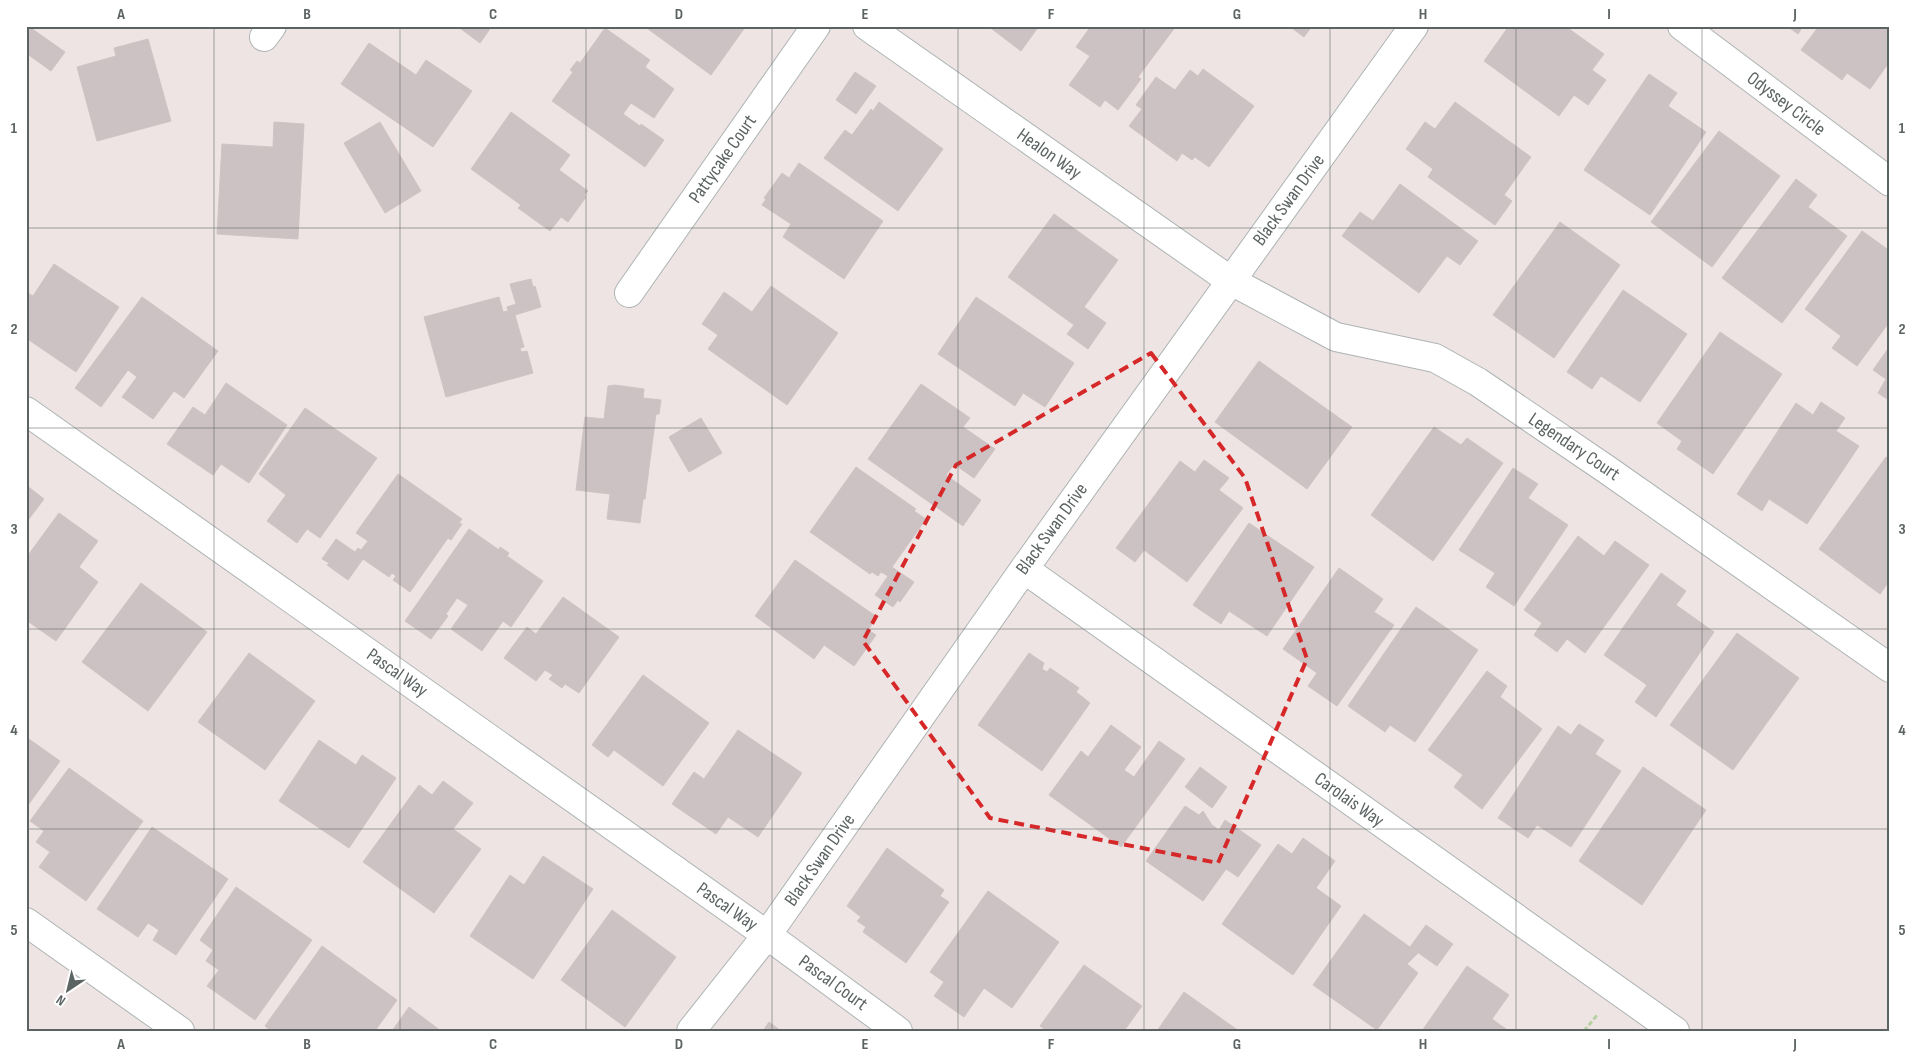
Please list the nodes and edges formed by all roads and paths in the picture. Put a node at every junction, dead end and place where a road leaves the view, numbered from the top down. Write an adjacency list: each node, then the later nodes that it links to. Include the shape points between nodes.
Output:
1 (816, 26): 7 (street, Pattycake Court)
2 (867, 26): 6 (street, Healon Way)
3 (1414, 26): 6 (street, Black Swan Drive)
4 (1682, 26): 5 (street, Odyssey Circle)
5 (1890, 182)
6 (1230, 281): 9 (street, Black Swan Drive); 10 (street, Legendary Court, via 1336,337 1435,358 1478,382)
7 (630, 293)
8 (26, 411): 12 (street, Pascal Way)
9 (1024, 569): 12 (street, Black Swan Drive); 16 (street, Carolais Way)
10 (1890, 668)
11 (26, 922): 13 (street)
12 (767, 935): 14 (street, Black Swan Drive); 15 (street, Pascal Court)
13 (180, 1031)
14 (691, 1031)
15 (898, 1031)
16 (1675, 1031)

